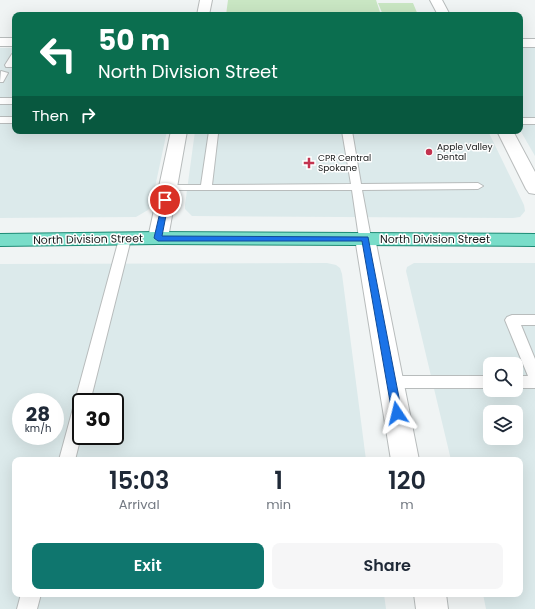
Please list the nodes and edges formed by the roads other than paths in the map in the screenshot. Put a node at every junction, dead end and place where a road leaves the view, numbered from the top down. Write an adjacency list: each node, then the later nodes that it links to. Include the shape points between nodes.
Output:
1 (206, 0): 3 (street)
2 (436, 0): 4 (street)
3 (204, 12)
4 (442, 12)
5 (0, 42): 6 (street)
6 (12, 42)
7 (523, 43): 8 (street)
8 (535, 43)
9 (12, 60): 10 (lane)
10 (9, 65)
11 (0, 101): 12 (lane)
12 (12, 101)
13 (0, 120): 14 (lane)
14 (12, 120)
15 (523, 121): 16 (lane)
16 (535, 121)
17 (178, 134): 24 (street)
18 (213, 134): 23 (lane)
19 (347, 134): 21 (lane)
20 (506, 134): 25 (street)
21 (356, 186): 22 (lane); 23 (lane); 27 (lane)
22 (478, 186)
23 (206, 187): 24 (lane)
24 (168, 188): 26 (street)
25 (535, 189)
26 (158, 238): 27 (main road, North Division Street); 28 (main road, North Division Street)
27 (366, 238): 30 (main road, North Division Street); 33 (street)
28 (124, 239): 29 (main road, North Division Street); 37 (lane)
29 (0, 240)
30 (535, 240)
31 (535, 320): 32 (lane, via 512,320)
32 (535, 376)
33 (391, 382): 34 (lane); 40 (street)
34 (483, 382)
35 (523, 382): 36 (lane)
36 (535, 382)
37 (84, 393)
38 (72, 438): 39 (lane)
39 (67, 457)
40 (405, 457)
41 (30, 597): 43 (lane)
42 (430, 597): 44 (street)
43 (27, 609)
44 (432, 609)

